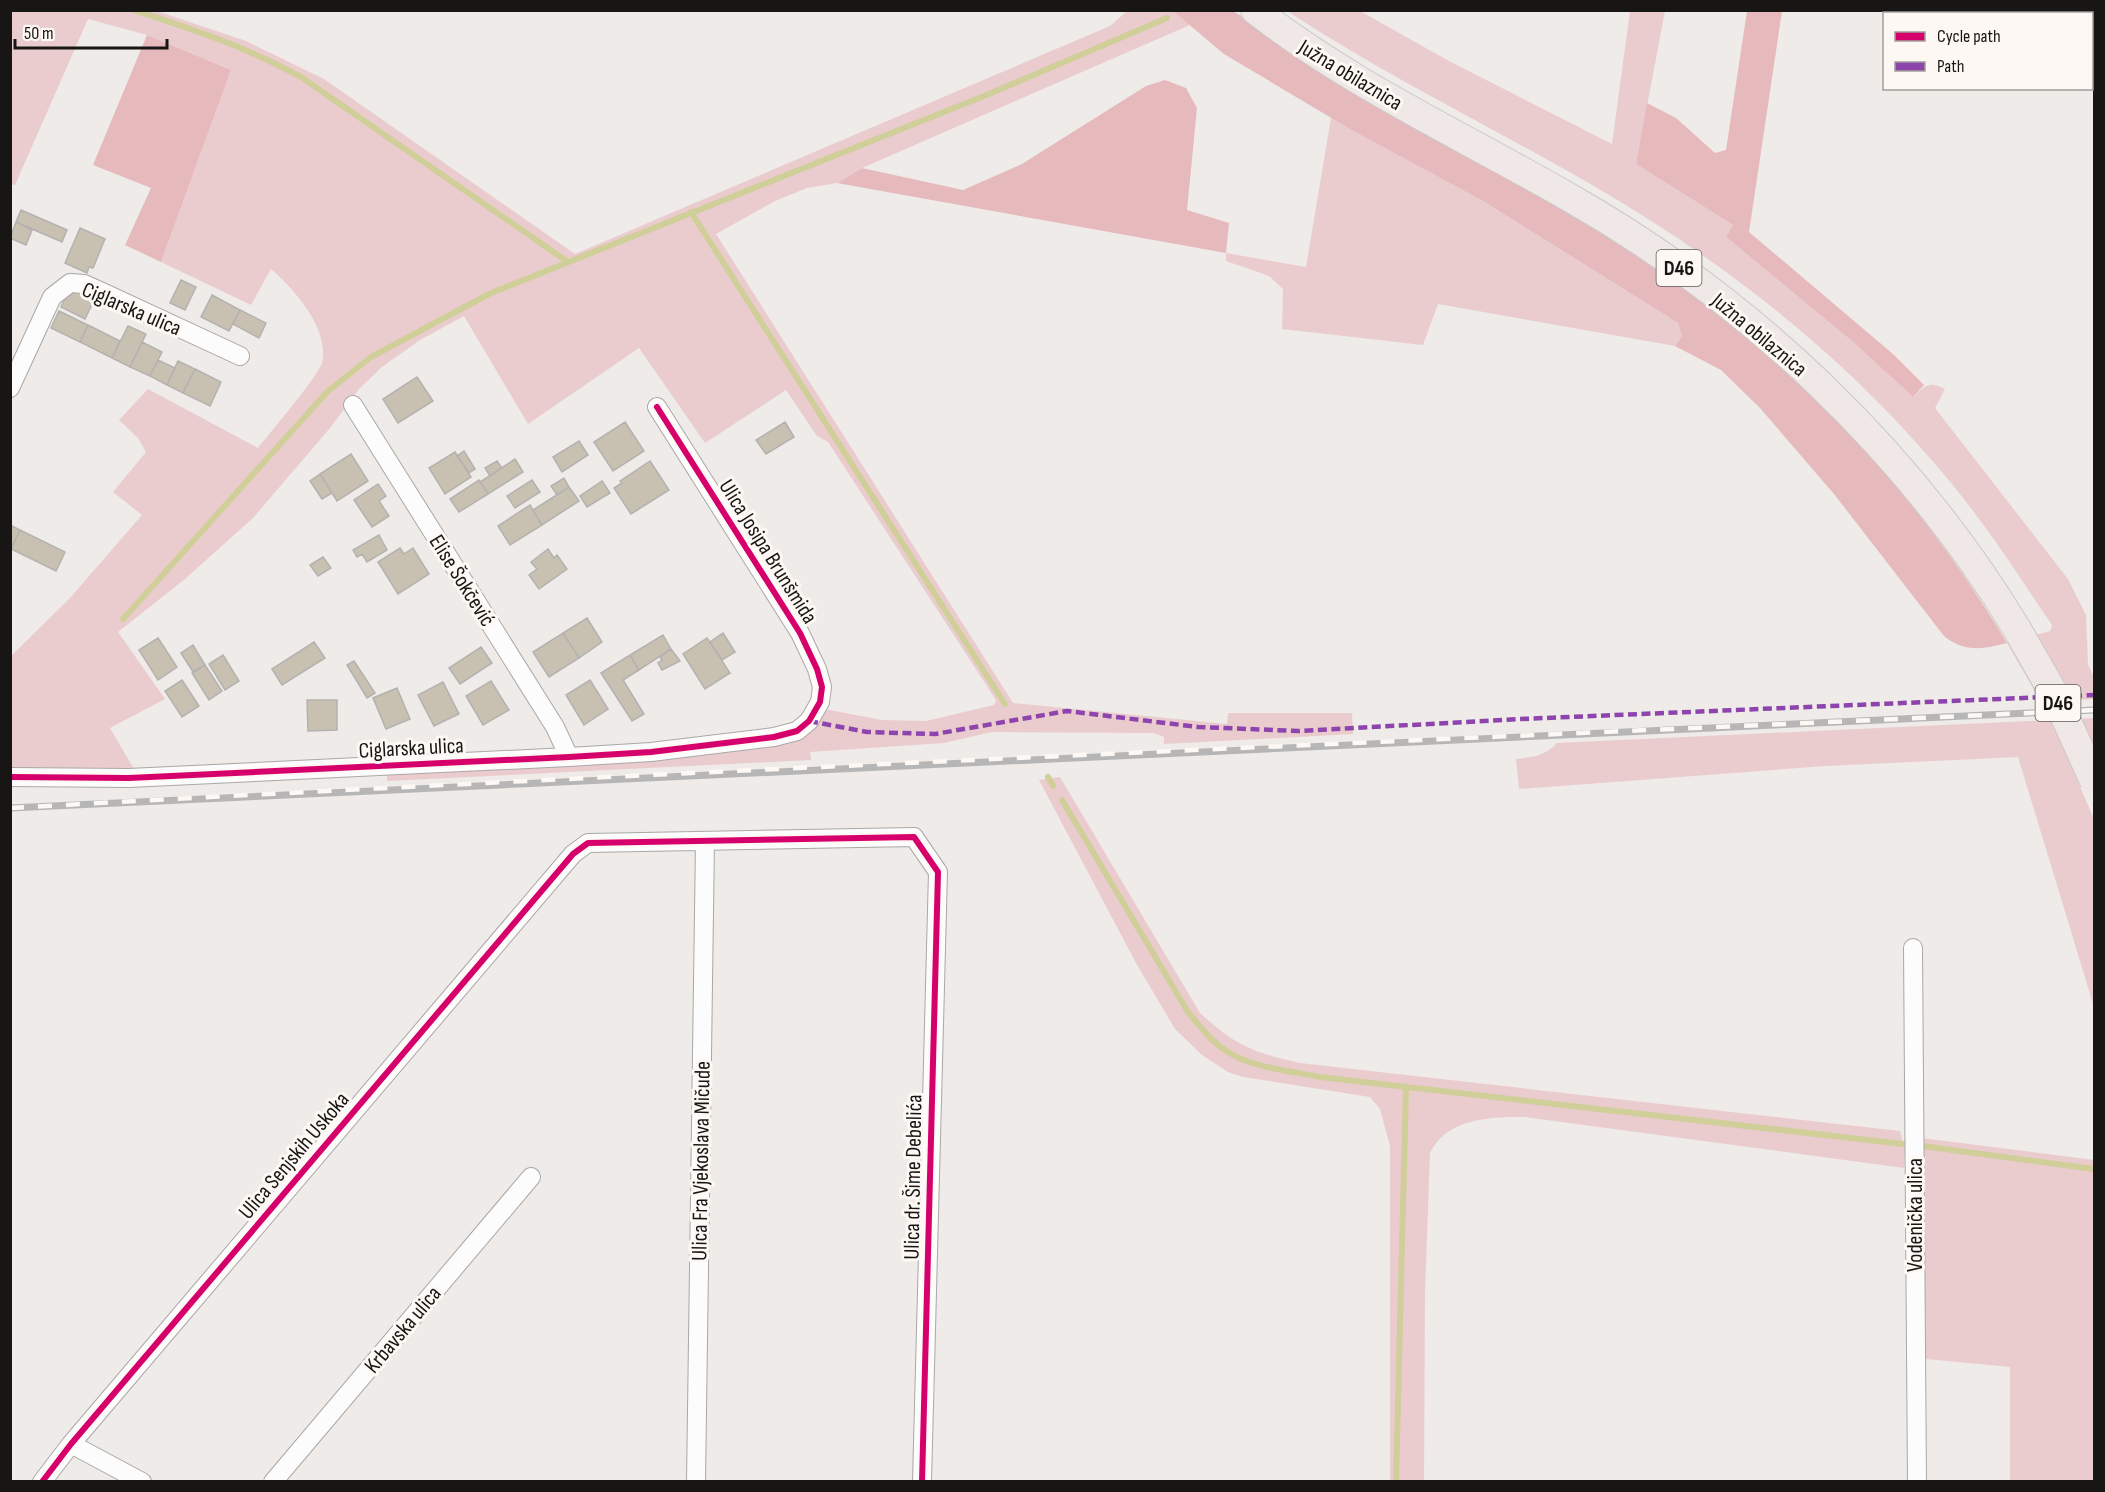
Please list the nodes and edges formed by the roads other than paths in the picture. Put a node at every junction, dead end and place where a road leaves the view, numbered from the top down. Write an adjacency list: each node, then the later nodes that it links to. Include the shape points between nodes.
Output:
1 (1254, 10): 9 (main road, Južna obilaznica / D46, bridge, via 1348,76 1574,200 1640,241 1736,310 1848,412 1906,475 1990,584 2057,699)
2 (240, 356): 3 (street, Ciglarska ulica, via 84,284 70,283 52,297)
3 (10, 388)
4 (353, 405): 7 (street, Elise Šokčević, via 555,727)
5 (657, 407): 6 (street, Ulica Josipa Brunšmida, via 800,633 822,687 820,702)
6 (808, 721): 7 (street, Ciglarska ulica, via 797,731 753,740)
7 (569, 757): 8 (street, Ciglarska ulica, via 129,778)
8 (10, 777)
9 (2094, 782)
10 (705, 841): 13 (street, Ulica Senjskih Uskoka, via 588,843 573,854); 17 (street, Ulica Fra Vjekoslava Mičude); 18 (street, Ulica dr. Šime Debelića, via 914,837 938,872)
11 (1913, 948): 19 (street, Vodenička ulica)
12 (531, 1177): 16 (street, Krbavska ulica)
13 (71, 1444): 14 (street, Ulica Senjskih Uskoka); 15 (street)
14 (42, 1482)
15 (142, 1482)
16 (273, 1482)
17 (696, 1482)
18 (922, 1482)
19 (1917, 1482)

